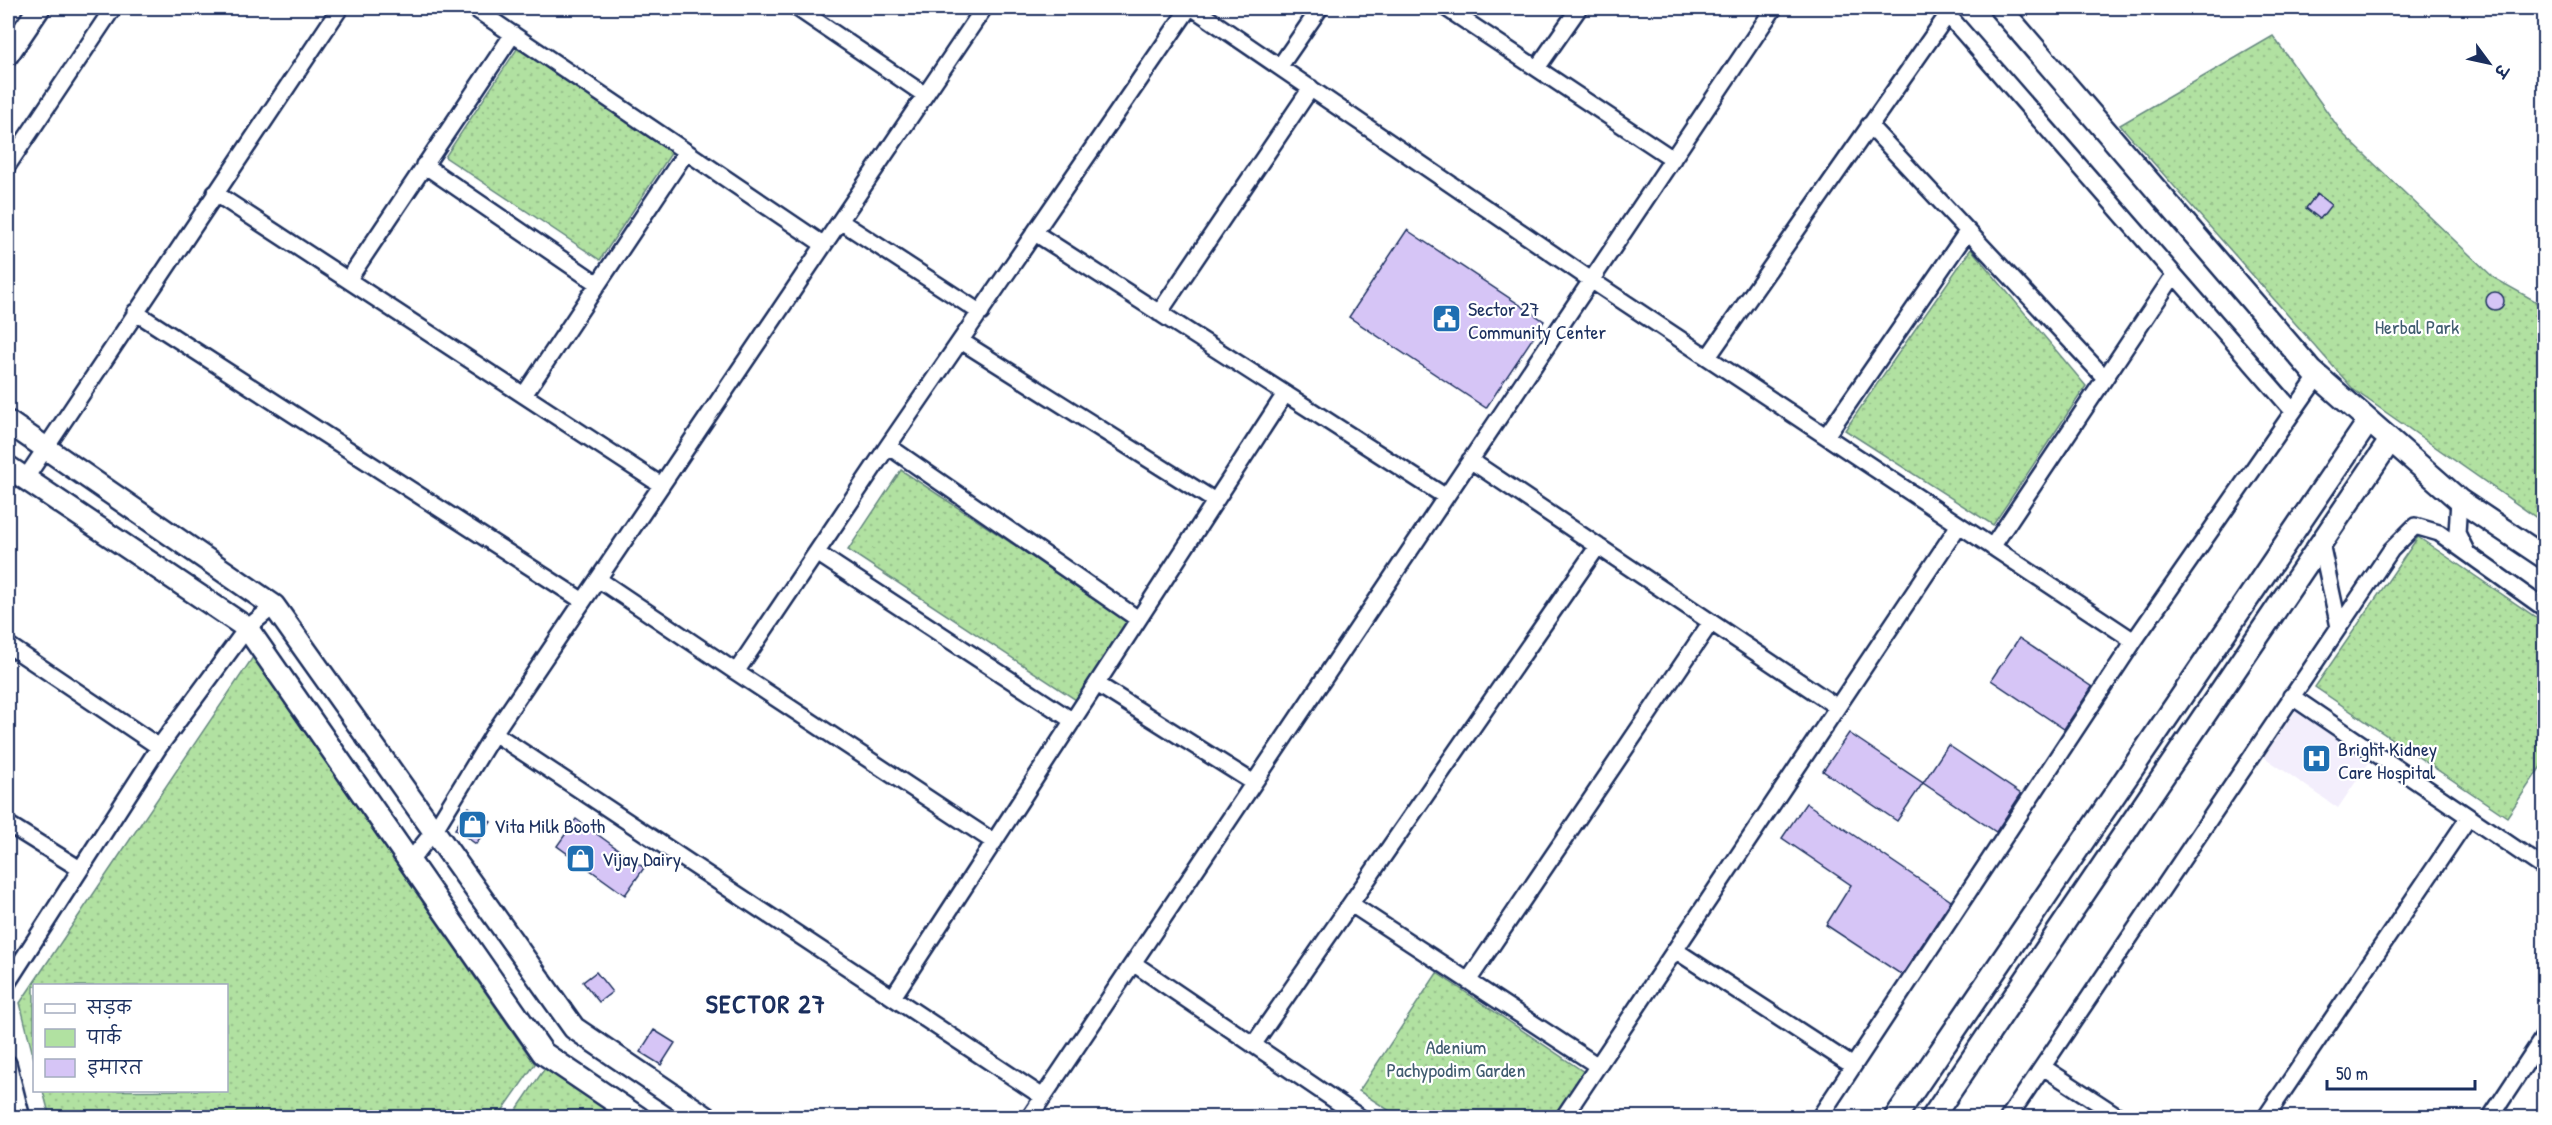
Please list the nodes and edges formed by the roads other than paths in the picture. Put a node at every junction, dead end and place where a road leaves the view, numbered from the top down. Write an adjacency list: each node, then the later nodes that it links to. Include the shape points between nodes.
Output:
1 (11, 8): 15 (street)
2 (39, 8): 17 (street)
3 (113, 8): 25 (street)
4 (340, 8): 27 (street)
5 (474, 8): 16 (street)
6 (797, 8): 21 (street)
7 (984, 8): 21 (street)
8 (1191, 8): 18 (street); 30 (street)
9 (1320, 8): 18 (street)
10 (1448, 8): 19 (street)
11 (1579, 8): 19 (street)
12 (1774, 8): 24 (street)
13 (2000, 8): 41 (street)
14 (1945, 11): 22 (street); 32 (street)
15 (8, 13)
16 (513, 33): 23 (street); 26 (street)
17 (8, 54)
18 (1280, 66): 20 (street)
19 (1537, 68): 24 (street)
20 (1311, 88): 34 (street); 38 (street)
21 (925, 95): 28 (street)
22 (1869, 125): 29 (street); 40 (street)
23 (687, 152): 31 (street); 35 (street)
24 (1673, 159): 34 (street)
25 (8, 165)
26 (424, 165): 33 (street); 35 (street)
27 (216, 193): 33 (street); 36 (street)
28 (840, 221): 31 (street); 37 (street)
29 (1967, 232): 42 (street); 48 (street)
30 (1035, 233): 37 (street); 38 (street)
31 (824, 245): 55 (street)
32 (2174, 275): 42 (street); 45 (street)
33 (348, 279): 44 (street)
34 (1591, 280): 40 (street); 52 (street)
35 (598, 284): 44 (street)
36 (135, 312): 51 (street); 67 (street)
37 (981, 313): 39 (street)
38 (1160, 313): 43 (street)
39 (961, 341): 50 (street); 58 (street)
40 (1708, 357): 48 (street)
41 (2318, 376): 45 (street); 47 (street)
42 (2105, 378): 62 (street)
43 (1285, 394): 56 (street); 58 (street)
44 (524, 395): 55 (street)
45 (2293, 411): 74 (street)
46 (8, 422): 51 (street)
47 (2368, 422): 49 (street); 111 (street)
48 (1827, 436): 59 (street)
49 (2390, 441): 57 (street); 60 (street)
50 (888, 446): 63 (street); 70 (street)
51 (45, 447): 54 (street); 68 (street)
52 (1470, 460): 56 (street); 61 (street)
53 (8, 467): 54 (street)
54 (25, 479): 73 (street)
55 (661, 485): 66 (street)
56 (1446, 497): 83 (street)
57 (2459, 500): 64 (street, via 2457,533); 65 (street)
58 (1215, 501): 70 (street)
59 (1959, 525): 62 (street); 79 (street)
60 (2320, 543): 72 (street); 112 (street)
61 (1598, 546): 71 (street); 91 (street)
62 (1992, 547): 74 (street)
63 (817, 553): 76 (street); 80 (street)
64 (2469, 556): 69 (street); 72 (street, via 2439,533 2415,526 2391,550)
65 (2544, 557)
66 (598, 579): 67 (street); 76 (street)
67 (583, 601): 81 (street)
68 (274, 606): 73 (street); 86 (street)
69 (2544, 608)
70 (1138, 619): 77 (street)
71 (1711, 622): 79 (street); 94 (street)
72 (2339, 627): 78 (street)
73 (247, 628): 82 (street); 88 (street)
74 (2134, 641): 100 (street)
75 (8, 645): 82 (street)
76 (735, 672): 87 (street)
77 (1097, 684): 80 (street); 83 (street)
78 (2291, 696): 84 (street); 101 (street)
79 (1838, 707): 92 (street)
80 (1073, 721): 87 (street)
81 (494, 733): 86 (street); 96 (street)
82 (159, 747): 90 (street)
83 (1254, 783): 93 (street)
84 (2469, 817): 89 (street); 104 (street)
85 (8, 824): 90 (street)
86 (434, 831): 88 (street); 107 (street, via 574,1028)
87 (993, 842): 96 (street)
88 (410, 861): 106 (street, via 543,1053)
89 (2544, 868)
90 (80, 869): 95 (street)
91 (1351, 904): 94 (street); 98 (street)
92 (1675, 950): 99 (street); 100 (street)
93 (1133, 963): 98 (street); 103 (street)
94 (1468, 981): 99 (street)
95 (8, 982)
96 (893, 997): 103 (street)
97 (2544, 1036): 115 (street)
98 (1253, 1045): 108 (street)
99 (1598, 1066): 109 (street)
100 (1853, 1066): 110 (street)
101 (2043, 1067): 113 (street); 114 (street)
102 (9, 1071): 105 (street)
103 (1039, 1110)
104 (2271, 1116)
105 (22, 1118)
106 (639, 1118)
107 (707, 1118)
108 (1361, 1118)
109 (1563, 1118)
110 (1819, 1118)
111 (1895, 1118)
112 (1932, 1118)
113 (2008, 1118)
114 (2121, 1118)
115 (2490, 1118)

